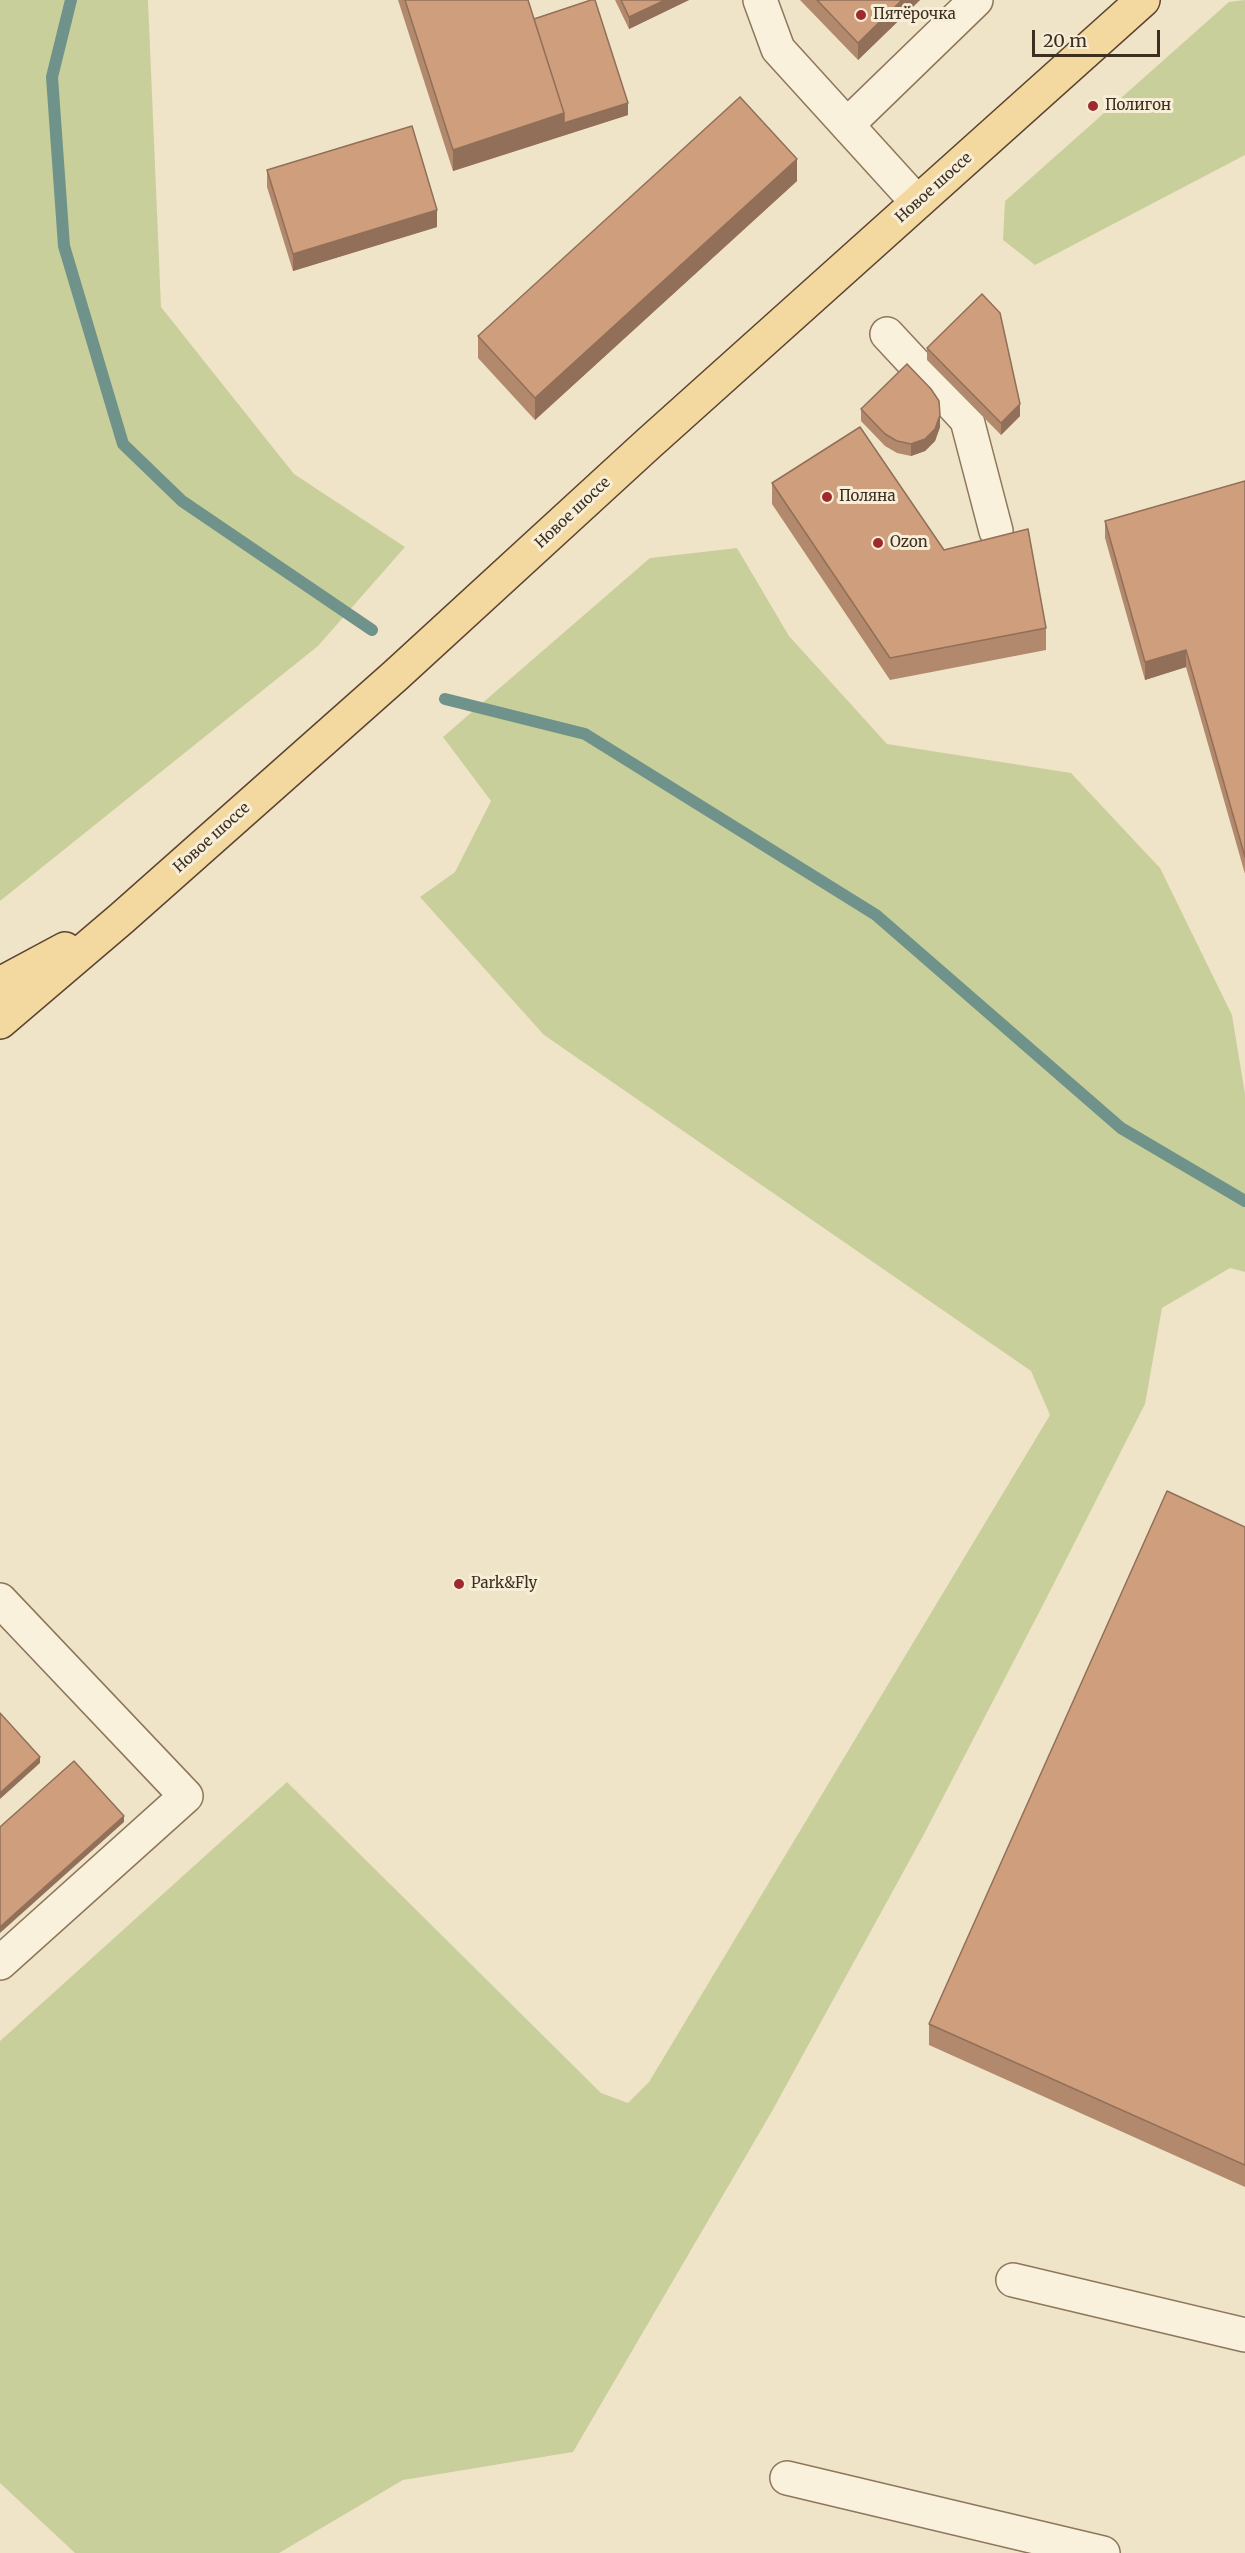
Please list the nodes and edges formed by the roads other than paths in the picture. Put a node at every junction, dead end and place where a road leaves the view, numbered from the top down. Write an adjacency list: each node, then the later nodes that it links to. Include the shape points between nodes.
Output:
1 (760, 0): 4 (lane, via 778,49)
2 (976, 0): 4 (lane)
3 (1143, 0): 5 (main road, Новое шоссе)
4 (847, 125): 5 (lane)
5 (917, 202): 8 (main road, Новое шоссе)
6 (887, 334): 7 (lane, via 967,420)
7 (996, 531)
8 (122, 918): 9 (main road); 10 (main road, Новое шоссе)
9 (0, 984)
10 (0, 1022)
11 (0, 1600): 12 (lane, via 186,1796)
12 (0, 1963)
13 (1013, 2280): 14 (lane)
14 (1245, 2335)
15 (787, 2478): 16 (lane)
16 (1103, 2553)

